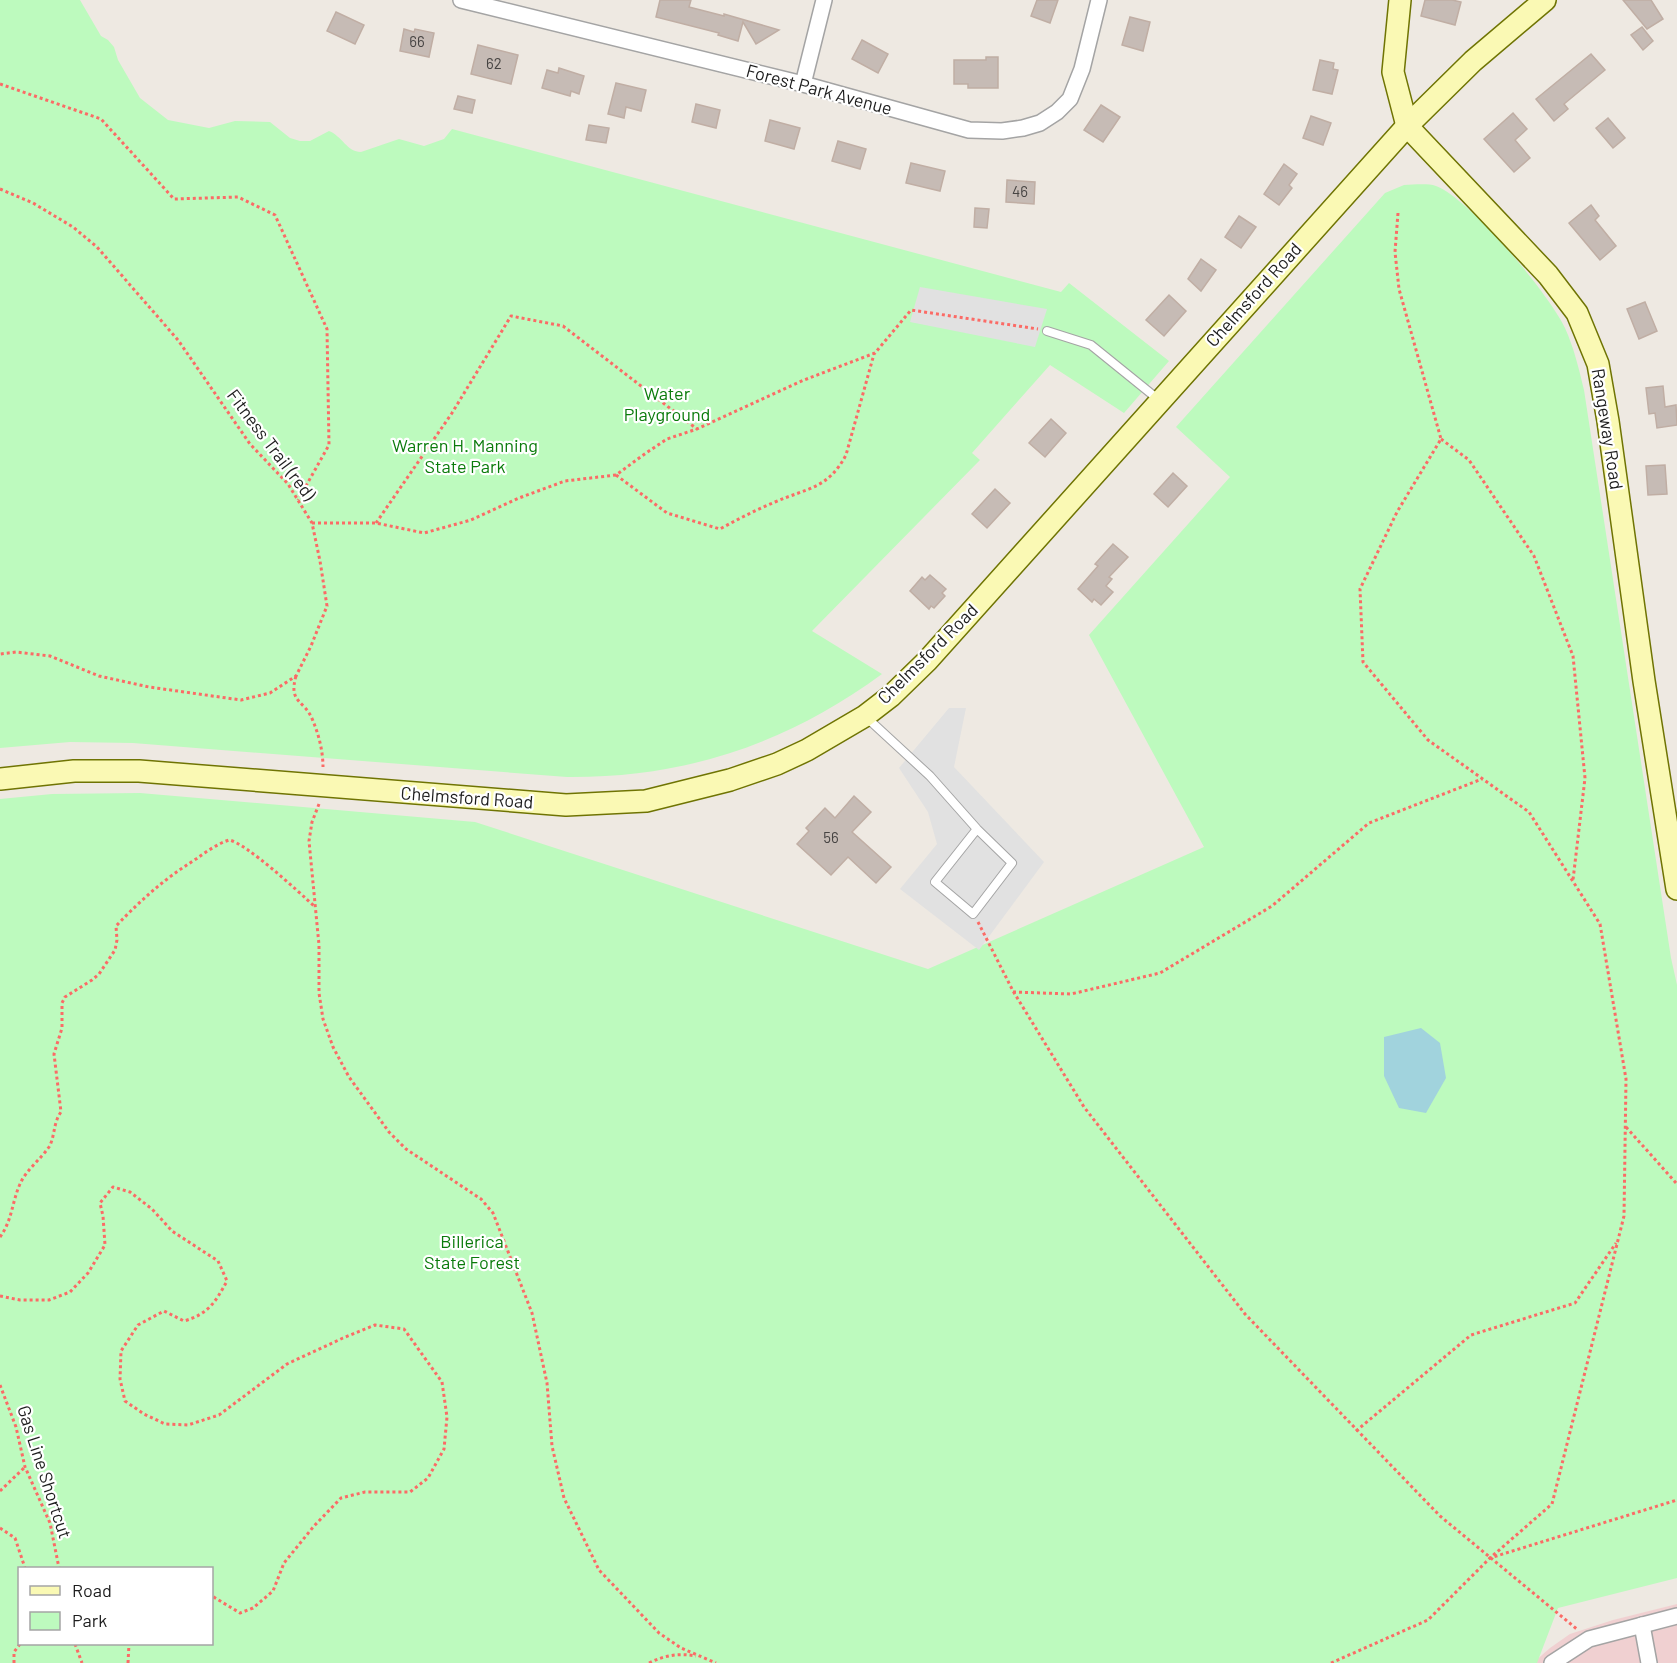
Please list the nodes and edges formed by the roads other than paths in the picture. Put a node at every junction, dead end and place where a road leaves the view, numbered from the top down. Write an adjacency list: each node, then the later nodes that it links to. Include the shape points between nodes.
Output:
1 (461, 0): 6 (street, Forest Park Avenue)
2 (824, 0): 6 (street)
3 (1099, 0): 6 (street, Forest Park Avenue, via 1082,69 1070,99 1040,123 1023,128 969,130)
4 (1400, 0): 7 (main road, Rangeway Road, via 1393,72)
5 (1545, 0): 7 (main road, Chelmsford Road, via 1473,61)
6 (803, 84)
7 (1407, 126): 9 (main road, Chelmsford Road); 13 (main road, Rangeway Road, via 1548,275 1577,313 1598,364)
8 (1047, 331): 9 (lane, via 1091,345)
9 (1160, 400): 10 (main road, Chelmsford Road, via 927,661)
10 (865, 716): 11 (main road, Chelmsford Road, via 777,764 646,801 566,805 139,771 74,771); 12 (lane, via 930,776)
11 (0, 778)
12 (977, 830): 12 (lane, via 1012,863 973,914 935,882)
13 (1677, 889)
14 (1677, 1616): 15 (street)
15 (1642, 1625): 16 (street, via 1589,1639); 17 (street)
16 (1552, 1663)
17 (1649, 1663)

